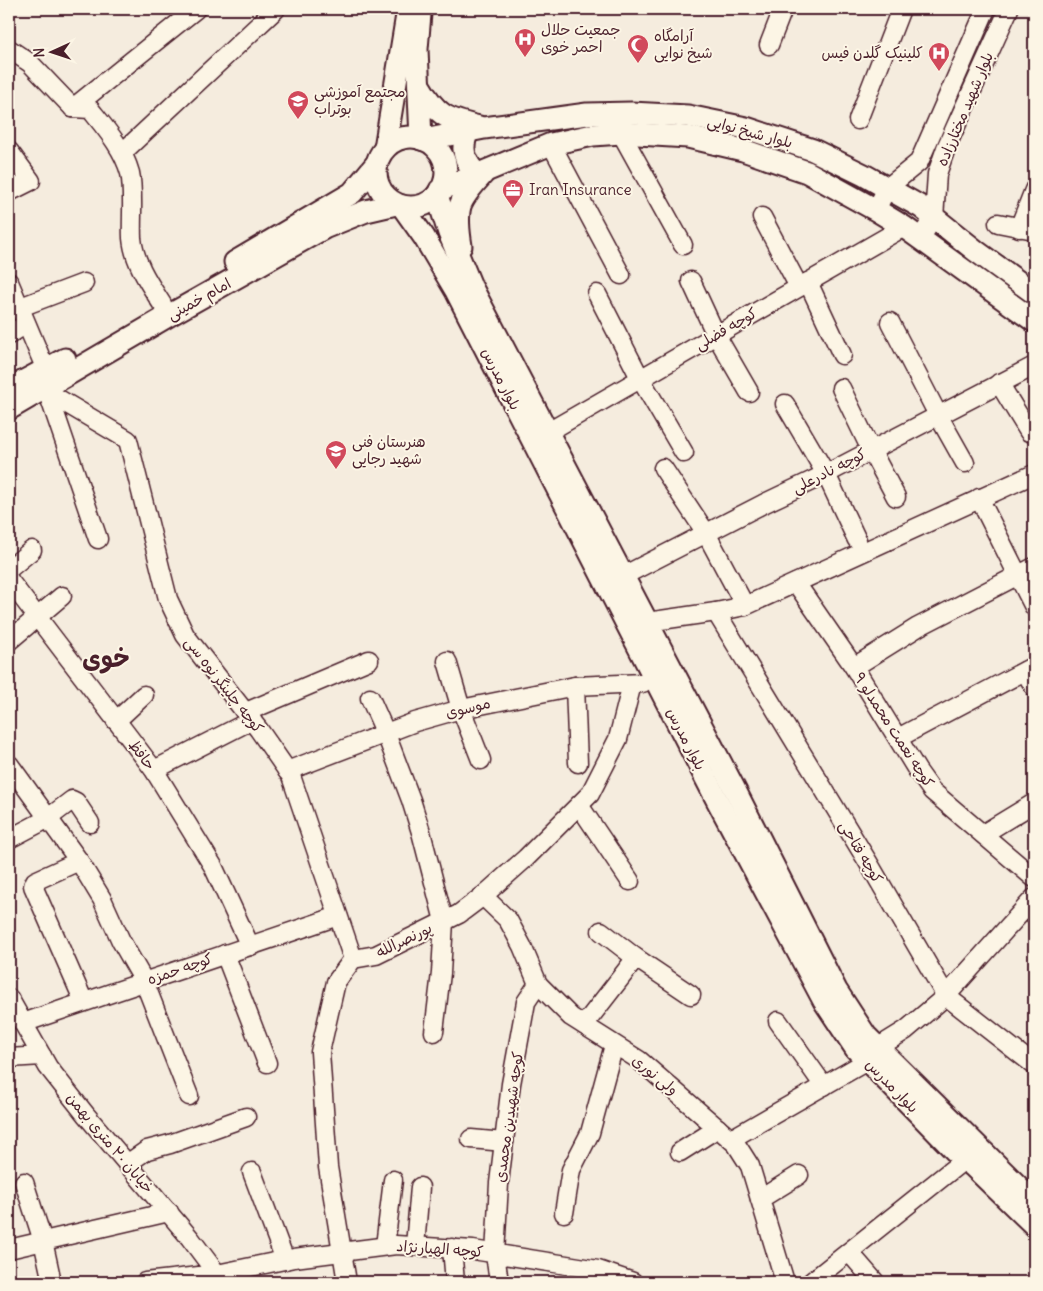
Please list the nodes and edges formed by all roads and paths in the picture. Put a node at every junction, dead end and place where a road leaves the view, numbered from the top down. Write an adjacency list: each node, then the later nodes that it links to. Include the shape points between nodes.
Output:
1 (196, 9): 12 (street)
2 (276, 9): 19 (street)
3 (408, 9): 20 (main road)
4 (420, 9): 11 (main road)
5 (784, 9): 9 (street)
6 (901, 9): 13 (street)
7 (986, 9): 22 (street, بلوار شهید مختارزاده, via 919,162)
8 (1009, 9): 31 (street, بلوار شهید مختارزاده, via 946,148 937,174)
9 (769, 45)
10 (9, 49): 12 (street, via 30,63)
11 (419, 85): 14 (main road, via 440,114); 16 (main road)
12 (73, 108): 19 (street, via 90,109)
13 (858, 120)
14 (476, 130): 16 (main road, بلوار شیخ نوایی); 21 (main road, via 464,139 464,156 468,164); 22 (main road, بلوار شیخ نوایی, via 587,114 688,116 746,128 813,150)
15 (621, 133): 17 (main road, بلوار شیخ نوایی); 28 (main road, بلوار شیخ نوایی, via 688,137 743,150 806,172); 37 (street)
16 (423, 139): 20 (main road, via 399,139); 26 (main road, via 433,145 444,161 446,171)
17 (551, 144): 21 (main road, بلوار شیخ نوایی); 39 (street)
18 (9, 151): 24 (street, via 31,181)
19 (123, 152): 46 (street, via 131,175 132,240 136,256)
20 (381, 156): 25 (main road, امام خمینی); 27 (main road, via 377,179 379,187)
21 (481, 174): 26 (main road, بلوار شیخ نوایی); 38 (main road, via 460,206)
22 (887, 188): 28 (street, بلوار شهید مختارزاده); 31 (main road, بلوار شیخ نوایی)
23 (1034, 190): 33 (street)
24 (9, 192)
25 (352, 192): 29 (main road, via 363,199); 46 (main road, امام خمینی)
26 (438, 193): 27 (main road, via 421,205); 34 (main road, بلوار مدرس)
27 (399, 205): 29 (main road, امام خمینی); 36 (main road, بلوار مدرس)
28 (876, 210): 35 (main road, بلوار شیخ نوایی)
29 (366, 211): 56 (main road, امام خمینی, via 324,228)
30 (762, 217): 43 (street)
31 (934, 218): 35 (street); 44 (main road, بلوار شیخ نوایی)
32 (998, 223): 33 (street)
33 (1027, 229)
34 (449, 233): 36 (main road, via 433,223 429,226); 38 (main road, بلوار مدرس)
35 (912, 233): 43 (street, کوچه فضلی); 48 (main road, بلوار شیخ نوایی)
36 (427, 243): 94 (main road, بلوار مدرس, via 456,291)
37 (683, 245)
38 (463, 266): 63 (main road, بلوار مدرس)
39 (622, 275)
40 (691, 281): 51 (street)
41 (9, 282): 47 (street)
42 (84, 283): 47 (street)
43 (804, 285): 51 (street, کوچه فضلی); 52 (street)
44 (1034, 293)
45 (597, 294): 54 (street)
46 (162, 304): 56 (main road, امام خمینی)
47 (22, 316): 50 (street); 56 (street)
48 (1034, 321)
49 (890, 322): 62 (street)
50 (9, 335)
51 (716, 335): 54 (street, کوچه فضلی); 59 (street)
52 (842, 355)
53 (1034, 366): 55 (street, کوچه نادرعلی)
54 (640, 378): 63 (street, کوچه فضلی); 66 (street)
55 (999, 383): 62 (street, کوچه نادرعلی); 64 (street)
56 (45, 384): 58 (main road, امام خمینی); 61 (main road, امام خمینی); 74 (street); 101 (street, کوچه چلینگر نوه سی, via 128,440 168,599 185,635)
57 (842, 388): 65 (street)
58 (9, 389)
59 (749, 392)
60 (785, 404): 69 (street)
61 (9, 410)
62 (938, 415): 65 (street, کوچه نادرعلی); 67 (street)
63 (548, 432): 80 (main road, بلوار مدرس)
64 (1029, 432)
65 (871, 450): 69 (street, کوچه نادرعلی); 71 (street)
66 (684, 453)
67 (965, 463)
68 (663, 468): 73 (street)
69 (826, 474): 73 (street, کوچه نادرعلی); 75 (street)
70 (1034, 474): 72 (street)
71 (896, 497)
72 (979, 498): 79 (street); 82 (street)
73 (706, 533): 80 (street, کوچه نادرعلی); 84 (street)
74 (98, 539)
75 (857, 540)
76 (32, 550): 78 (street)
77 (1034, 567): 79 (street)
78 (9, 569)
79 (1018, 575): 85 (street); 92 (street, via 918,627)
80 (623, 576): 88 (main road, بلوار مدرس)
81 (9, 580): 87 (street, حافظ)
82 (796, 583): 84 (street); 92 (street, کوچه نعمت محمدلو ۹)
83 (62, 596): 87 (street)
84 (745, 606): 86 (street)
85 (1034, 607)
86 (716, 612): 88 (street); 131 (street, کوچه فتاحی)
87 (38, 617): 89 (street); 102 (street, حافظ)
88 (647, 622): 139 (main road, بلوار مدرس, via 836,990 866,1036)
89 (9, 640)
90 (369, 660): 101 (street)
91 (447, 661): 100 (street)
92 (854, 667): 104 (street, کوچه نعمت محمدلو ۹)
93 (1029, 668): 97 (street); 104 (street)
94 (657, 682): 95 (street, موسوی); 139 (main road, بلوار مدرس, via 824,1001 856,1049)
95 (632, 684): 96 (street, موسوی); 111 (street, پورنصرالله, via 618,739 590,794)
96 (575, 686): 100 (street, موسوی); 106 (street)
97 (1034, 687)
98 (144, 695): 102 (street)
99 (370, 698): 103 (street)
100 (461, 708): 103 (street, موسوی); 105 (street)
101 (249, 716): 108 (street); 109 (street, کوچه چلینگر نوه سی)
102 (116, 721): 108 (street, حافظ)
103 (386, 734): 109 (street, موسوی); 122 (street, via 421,832)
104 (898, 738): 114 (street, کوچه نعمت محمدلو ۹, via 932,791)
105 (481, 760)
106 (578, 763)
107 (9, 764): 112 (street)
108 (154, 770): 124 (street, حافظ, via 213,866)
109 (287, 771): 121 (street, کوچه چلینگر نوه سی)
110 (1034, 803): 114 (street)
111 (579, 806): 118 (street); 119 (street, پورنصرالله)
112 (47, 818): 113 (street, via 72,800); 115 (street); 116 (street)
113 (90, 823)
114 (983, 834): 117 (street, کوچه نعمت محمدلو ۹)
115 (9, 840)
116 (79, 861): 128 (street); 133 (street, via 35,881 33,886)
117 (1034, 878)
118 (630, 881)
119 (483, 896): 122 (street, پورنصرالله); 129 (street, ولی نوری, via 508,920)
120 (1034, 898): 131 (street)
121 (338, 916): 124 (street, کوچه حمزه); 127 (street, کوچه چلینگر نوه سی)
122 (444, 921): 127 (street, پورنصرالله, via 376,955); 137 (street)
123 (601, 931): 126 (street)
124 (250, 946): 125 (street, کوچه حمزه)
125 (225, 954): 128 (street, کوچه حمزه); 143 (street)
126 (636, 958): 130 (street); 136 (street)
127 (353, 959): 168 (street, via 336,982 320,1052 328,1167)
128 (144, 981): 133 (street, کوچه حمزه); 145 (street)
129 (538, 984): 136 (street, ولی نوری, via 571,1017); 149 (street, کوچه شهیدین محمدی, via 526,1002)
130 (691, 995)
131 (946, 996): 139 (street); 140 (street, کوچه فتاحی)
132 (9, 998): 135 (street, خیابان ۲۰ متری بهمن)
133 (84, 1002): 135 (street, کوچه حمزه)
134 (778, 1021): 144 (street)
135 (23, 1023): 141 (street, خیابان ۲۰ متری بهمن)
136 (584, 1025): 138 (street, ولی نوری)
137 (434, 1032)
138 (614, 1045): 147 (street, ولی نوری, via 639,1060); 161 (street, via 590,1133 571,1170)
139 (872, 1054): 144 (street); 151 (main road, بلوار مدرس); 159 (main road, بلوار مدرس)
140 (1031, 1055)
141 (42, 1056): 142 (street); 152 (street, خیابان ۲۰ متری بهمن)
142 (9, 1058)
143 (267, 1063)
144 (824, 1086): 147 (street)
145 (189, 1096)
146 (246, 1117): 152 (street, via 146,1150)
147 (724, 1133): 150 (street); 158 (street, ولی نوری, via 736,1144 750,1166)
148 (471, 1139): 149 (street)
149 (504, 1142): 170 (street, کوچه شهیدین محمدی)
150 (680, 1152)
151 (964, 1160): 162 (main road, بلوار مدرس); 169 (street)
152 (127, 1164): 160 (street, خیابان ۲۰ متری بهمن)
153 (252, 1172): 171 (street)
154 (799, 1175): 158 (street)
155 (392, 1180): 164 (street)
156 (24, 1182): 163 (street)
157 (420, 1187): 165 (street)
158 (760, 1200): 179 (street, ولی نوری)
159 (1034, 1202)
160 (169, 1212): 163 (street); 172 (street, خیابان ۲۰ متری بهمن)
161 (564, 1213)
162 (1034, 1225)
163 (43, 1241): 167 (street); 173 (street)
164 (385, 1246): 165 (street, کوچه الهیارنژاد); 168 (street, کوچه الهیارنژاد)
165 (415, 1246): 166 (street, کوچه الهیارنژاد)
166 (452, 1248): 170 (street, کوچه الهیارنژاد); 176 (street)
167 (9, 1249)
168 (342, 1252): 171 (street, کوچه الهیارنژاد); 175 (street)
169 (849, 1252): 180 (street); 181 (street)
170 (495, 1254): 177 (street, کوچه شهیدین محمدی); 178 (street, کوچه الهیارنژاد, via 598,1270)
171 (285, 1260): 172 (street, کوچه الهیارنژاد)
172 (218, 1278): 174 (street, کوچه الهیارنژاد)
173 (52, 1282)
174 (145, 1282)
175 (347, 1282)
176 (455, 1282)
177 (499, 1282)
178 (634, 1282)
179 (785, 1282)
180 (811, 1282)
181 (874, 1282)

